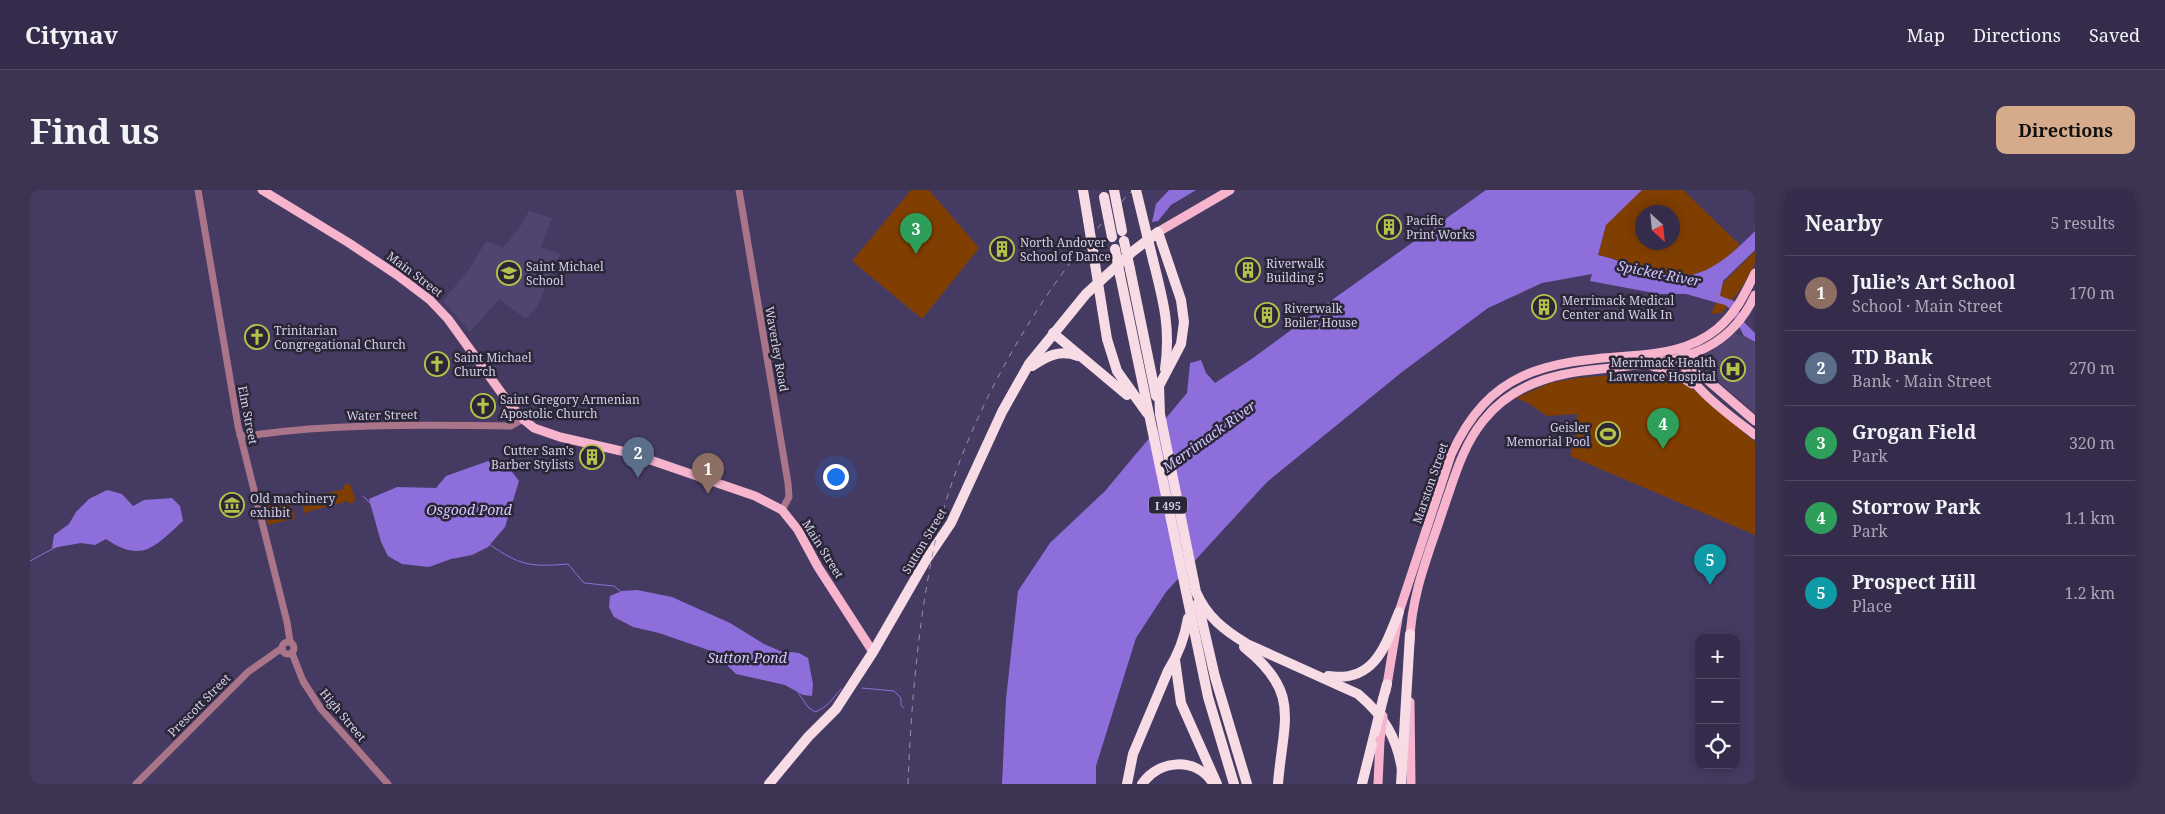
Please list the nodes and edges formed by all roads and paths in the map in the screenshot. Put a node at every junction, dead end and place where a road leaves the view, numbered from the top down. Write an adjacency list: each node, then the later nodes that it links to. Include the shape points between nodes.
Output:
1 (198, 190): 24 (street, Elm Street)
2 (262, 190): 22 (main road, Main Street, via 349,243 430,300)
3 (739, 190): 26 (street, Waverley Road, via 788,483 789,497)
4 (1082, 190): 21 (highway, bridge, via 1107,339 1117,371)
5 (1114, 190): 47 (highway, I 495, bridge, via 1201,618 1215,677)
6 (1136, 190): 19 (highway, bridge, via 1168,326)
7 (1230, 190): 9 (main road)
8 (1103, 194): 46 (highway, I 495, bridge, via 1192,626 1208,696)
9 (1158, 232): 13 (highway, Sutton Street, via 1103,278); 19 (highway, via 1181,300 1184,322 1180,344)
10 (1753, 277): 12 (main road)
11 (1755, 295): 12 (main road, via 1746,313)
12 (1724, 328): 14 (main road, Marston Street); 15 (main road, Marston Street, via 1712,344)
13 (1053, 333): 16 (highway); 18 (highway, Sutton Street)
14 (1683, 348): 15 (main road); 27 (main road, Marston Street, via 1633,356 1589,358 1548,366 1517,379 1489,399 1469,422 1451,455)
15 (1686, 357): 17 (main road, Marston Street); 20 (main road, via 1683,365); 23 (main road, via 1697,371)
16 (1085, 359): 18 (highway, via 1069,353 1056,353); 21 (highway)
17 (1646, 365): 20 (main road, via 1680,376); 28 (main road, Marston Street, via 1547,377 1516,392 1483,420 1459,461 1414,598)
18 (1026, 369): 32 (highway, Sutton Street, via 1002,412 951,523)
19 (1164, 374): 29 (highway, via 1159,386 1160,414 1196,592 1203,608)
20 (1701, 389): 25 (main road)
21 (1139, 403): 34 (highway, via 1149,416 1186,600 1186,630)
22 (523, 419): 24 (street, Water Street, via 511,426 369,425); 26 (main road, Main Street, via 540,431 630,453 754,496)
23 (1755, 421)
24 (240, 435): 30 (street, Elm Street)
25 (1755, 435)
26 (782, 510): 32 (main road, Main Street, via 798,530)
27 (1400, 612): 35 (highway, via 1383,652 1372,665 1351,676); 36 (main road, Marston Street)
28 (1410, 634): 38 (highway); 52 (main road, Marston Street)
29 (1233, 636): 35 (highway); 48 (highway, via 1268,668 1284,698)
30 (290, 642): 31 (street); 33 (street, via 294,646)
31 (282, 648): 33 (street, via 285,653); 39 (street, Prescott Street, via 248,672)
32 (873, 652): 41 (highway, Sutton Street, via 836,709)
33 (292, 653): 40 (street, High Street, via 303,681 319,706)
34 (1175, 660): 42 (highway, via 1133,754); 45 (highway, via 1181,703)
35 (1314, 673): 38 (highway, via 1358,694 1373,706 1394,737)
36 (1387, 684): 37 (highway, bridge)
37 (1377, 736): 49 (highway); 50 (main road)
38 (1402, 770): 51 (highway)
39 (136, 784)
40 (388, 784)
41 (769, 784)
42 (1127, 784)
43 (1142, 784): 44 (highway, via 1154,772 1176,764 1194,767)
44 (1213, 784)
45 (1217, 784)
46 (1234, 784)
47 (1248, 784)
48 (1278, 784)
49 (1362, 784)
50 (1378, 784)
51 (1402, 784)
52 (1411, 784)

